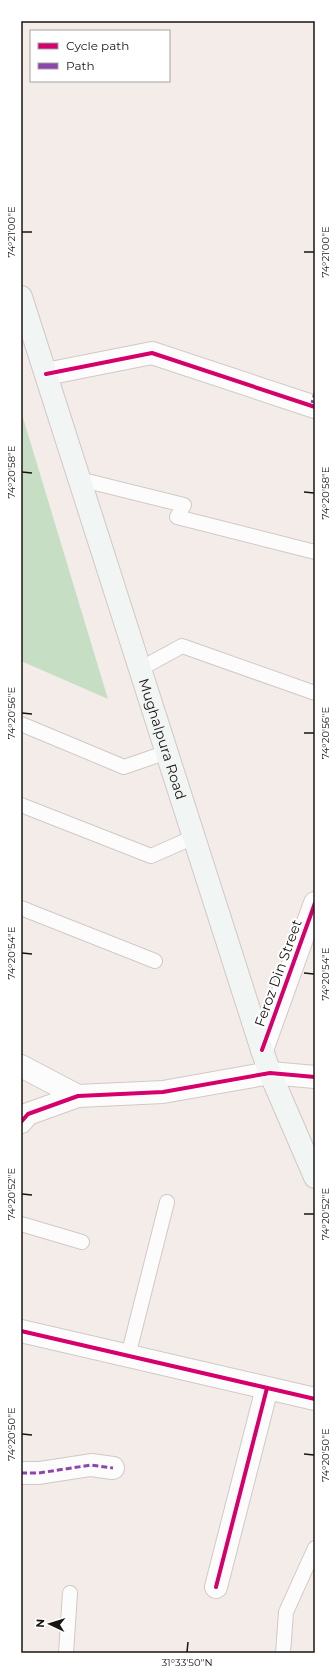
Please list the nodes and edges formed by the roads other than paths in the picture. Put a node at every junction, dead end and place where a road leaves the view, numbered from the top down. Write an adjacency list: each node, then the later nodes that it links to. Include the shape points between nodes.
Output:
1 (21, 297): 2 (main road, Mughalpura Road)
2 (46, 374): 3 (street, via 152,354); 4 (main road, Mughalpura Road)
3 (314, 402)
4 (79, 479): 5 (lane, via 184,505 177,517); 6 (main road, Mughalpura Road)
5 (315, 552)
6 (140, 669): 7 (lane, via 182,646); 9 (main road, Mughalpura Road)
7 (315, 693)
8 (21, 724): 9 (lane, via 124,767)
9 (167, 752): 11 (main road, Mughalpura Road)
10 (21, 805): 11 (lane, via 151,856)
11 (194, 837): 15 (main road, Mughalpura Road)
12 (315, 903): 15 (street, Feroz Din Street)
13 (21, 908): 14 (lane)
14 (155, 961)
15 (262, 1050): 17 (main road, Mughalpura Road)
16 (21, 1066): 19 (street)
17 (270, 1073): 18 (street); 19 (street, via 163,1092); 21 (main road, Mughalpura Road)
18 (315, 1077)
19 (78, 1096): 20 (street, via 28,1114)
20 (21, 1122)
21 (315, 1177)
22 (167, 1202): 26 (lane)
23 (21, 1224): 24 (lane)
24 (82, 1242)
25 (21, 1330): 26 (street)
26 (128, 1356): 27 (street)
27 (267, 1388): 28 (street); 32 (street)
28 (315, 1399)
29 (113, 1468): 30 (street, via 91,1465)
30 (21, 1473)
31 (315, 1548): 35 (lane, via 286,1612)
32 (216, 1587)
33 (70, 1593): 34 (lane)
34 (66, 1653)
35 (283, 1653)

